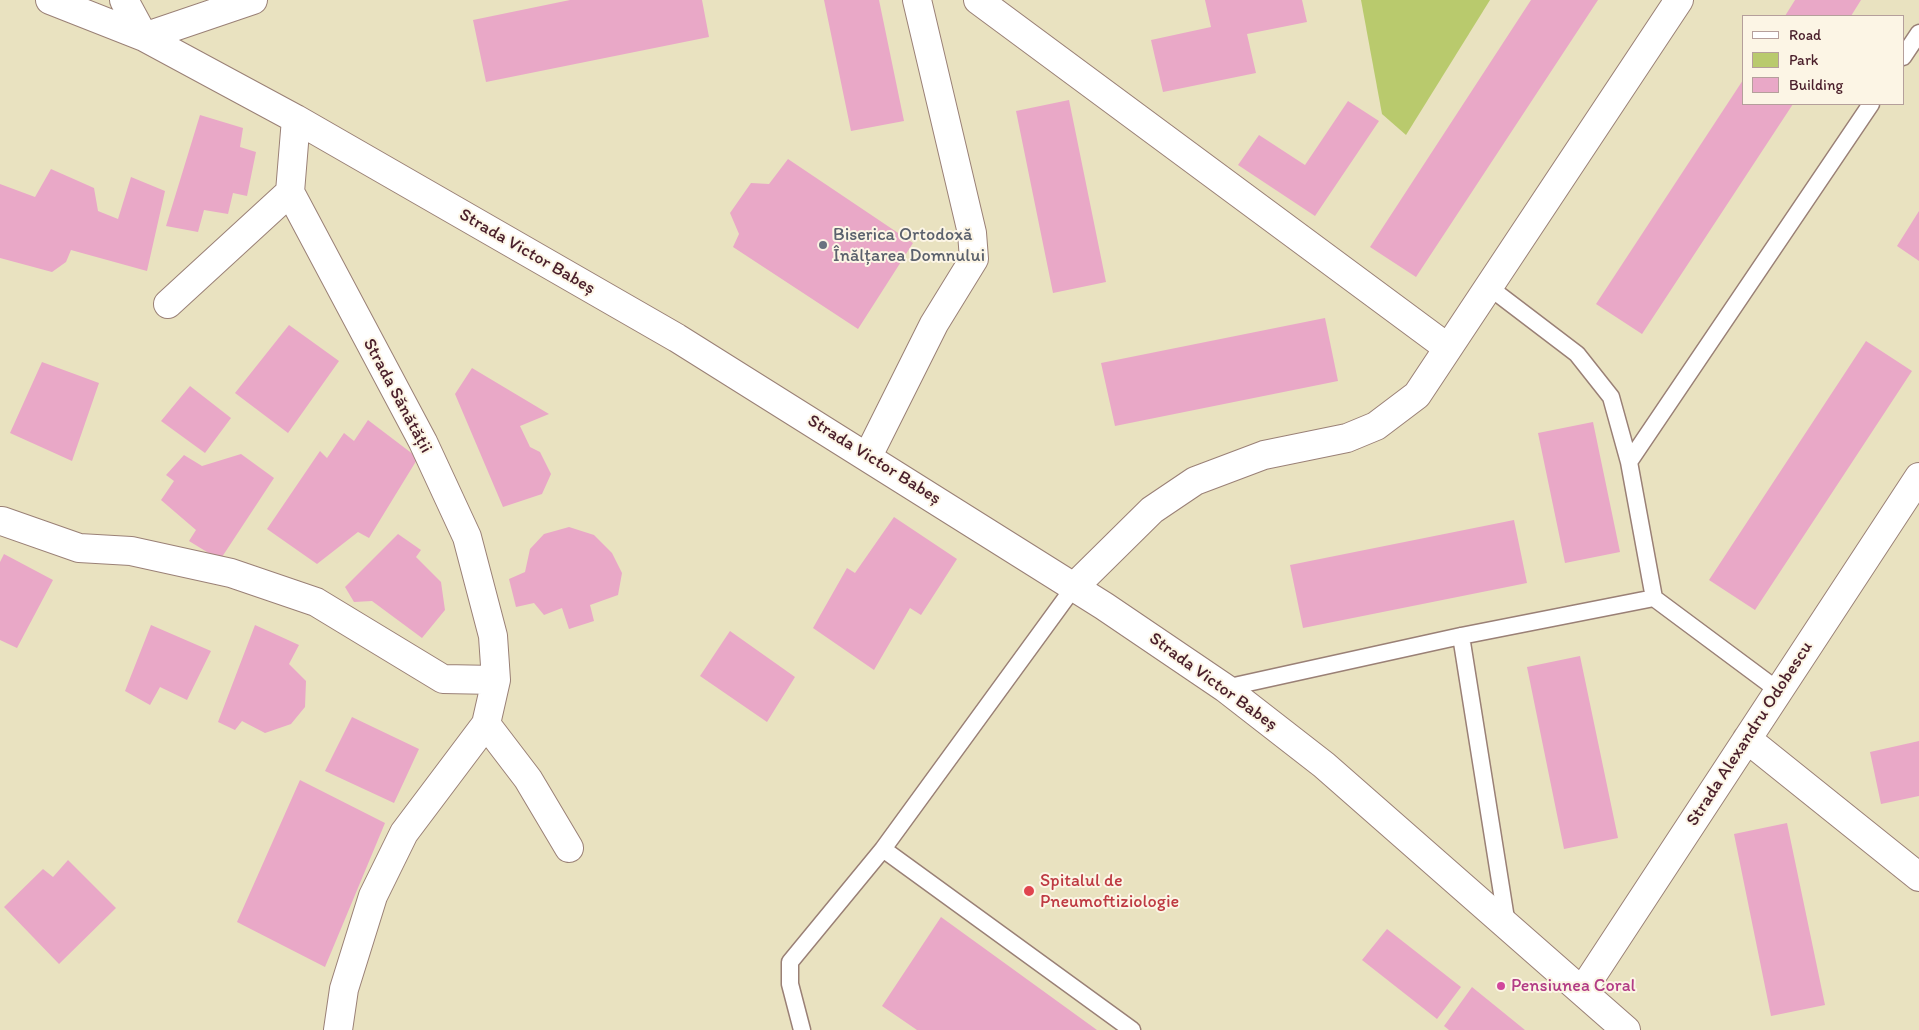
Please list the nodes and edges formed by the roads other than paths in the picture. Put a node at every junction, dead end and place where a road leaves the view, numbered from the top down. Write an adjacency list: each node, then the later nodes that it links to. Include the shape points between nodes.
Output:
1 (50, 0): 8 (street, Strada Victor Babeș)
2 (124, 0): 8 (street)
3 (253, 0): 8 (street)
4 (917, 0): 16 (street, via 972,233 974,259 934,324)
5 (978, 0): 15 (street)
6 (1679, 0): 13 (street)
7 (1919, 33): 9 (lane)
8 (144, 37): 11 (street, Strada Victor Babeș)
9 (1904, 56)
10 (1870, 105): 17 (lane)
11 (296, 119): 12 (street); 16 (street, Strada Victor Babeș, via 678,338)
12 (290, 192): 14 (street); 23 (street, Strada Sănătății, via 423,442 467,537 493,636)
13 (1489, 287): 15 (street); 17 (lane, via 1577,354 1611,397)
14 (168, 304)
15 (1448, 348): 20 (street, via 1417,395 1376,426 1347,438 1264,455 1195,481 1152,510)
16 (868, 456): 20 (street, Strada Victor Babeș)
17 (1629, 462): 21 (lane)
18 (1919, 477): 25 (street, Strada Alexandru Odobescu)
19 (2, 521): 23 (street, via 79,548 131,551 231,573 316,602 444,679)
20 (1074, 587): 24 (street, Strada Victor Babeș); 29 (lane)
21 (1654, 598): 22 (lane); 25 (lane)
22 (1461, 636): 24 (lane); 31 (lane)
23 (496, 680): 26 (street, Strada Sănătății)
24 (1226, 688): 31 (street, Strada Victor Babeș, via 1324,765)
25 (1779, 691): 27 (street, Strada Alexandru Odobescu)
26 (486, 724): 28 (street, via 528,779); 33 (street, Strada Sănătății, via 404,833 373,896 344,989)
27 (1747, 739): 30 (street); 32 (street, Strada Alexandru Odobescu)
28 (570, 848)
29 (883, 849): 34 (lane, via 790,962 790,984); 35 (lane)
30 (1919, 877)
31 (1507, 925): 32 (street, Strada Victor Babeș)
32 (1582, 991): 36 (street, Strada Victor Babeș)
33 (338, 1030)
34 (802, 1030)
35 (1132, 1030)
36 (1626, 1030)

